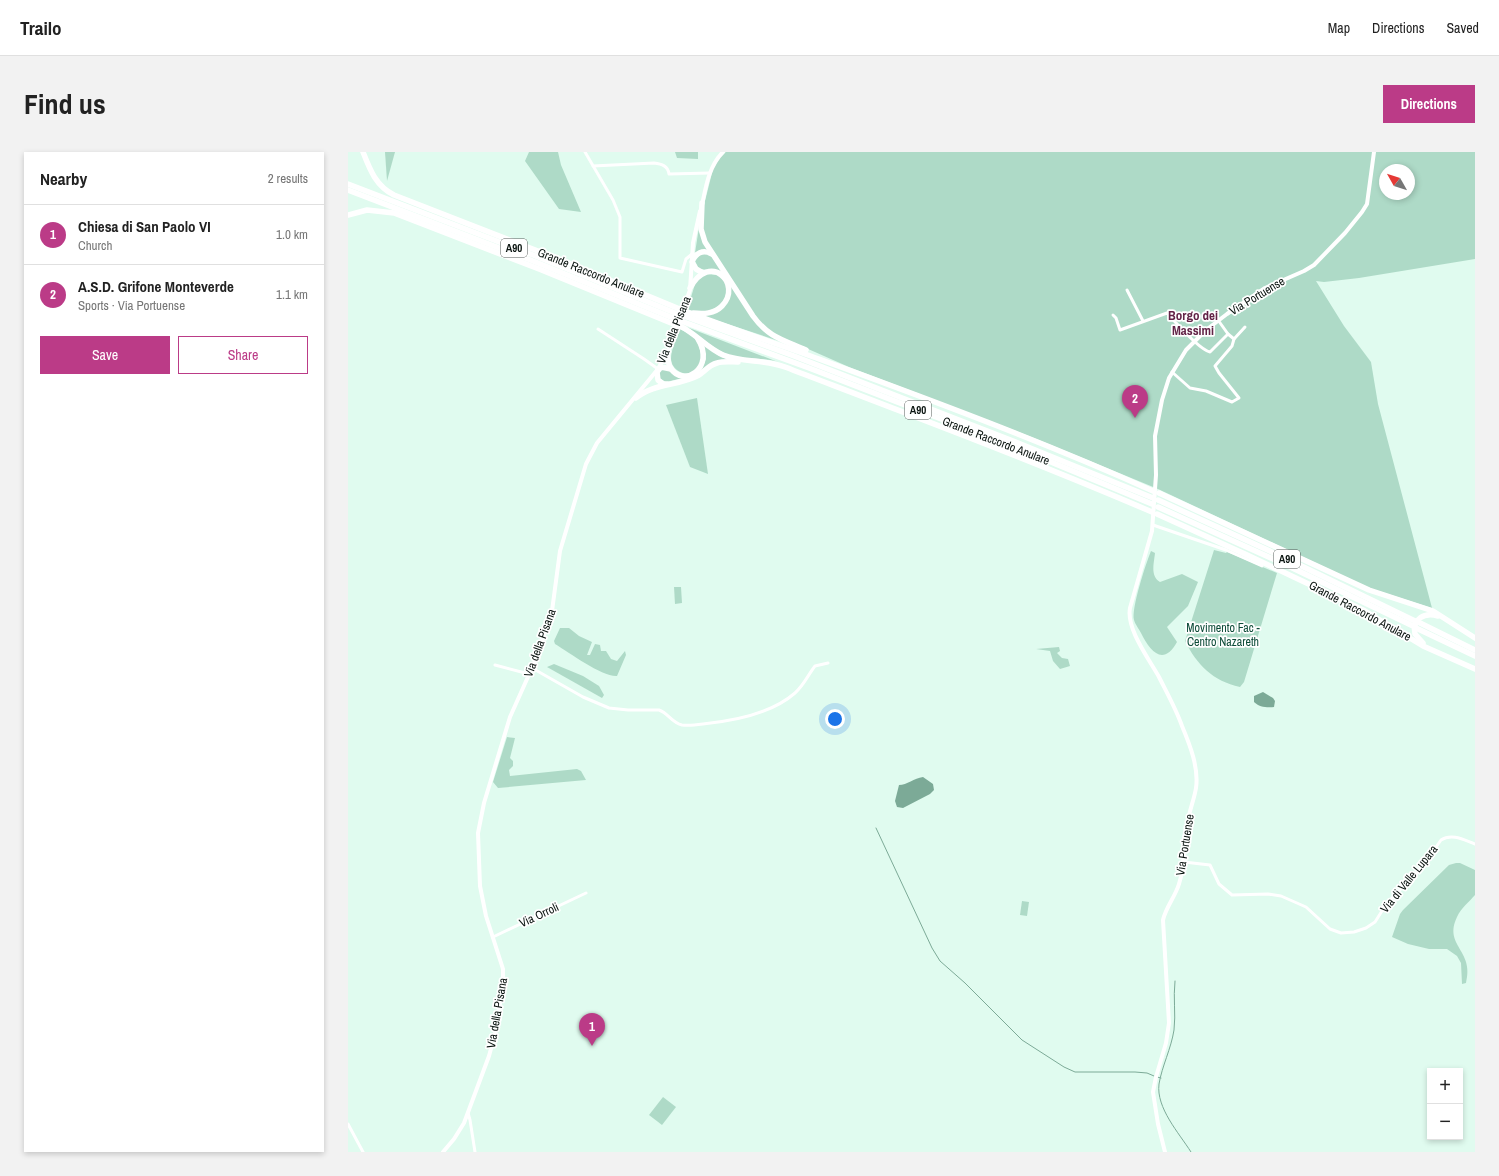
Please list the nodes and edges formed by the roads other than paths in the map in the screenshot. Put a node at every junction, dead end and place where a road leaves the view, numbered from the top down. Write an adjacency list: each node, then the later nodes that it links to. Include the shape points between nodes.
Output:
1 (363, 152): 18 (highway, Grande Raccordo Anulare, via 376,180 394,195 566,262)
2 (585, 152): 5 (street)
3 (723, 152): 6 (main road, Via della Pisana, via 715,161)
4 (1374, 152): 19 (main road, Via Portuense, via 1367,204 1329,251 1314,265 1265,288)
5 (593, 166): 6 (street, via 654,163 668,169 669,174); 11 (street, via 620,217 620,258 682,272 686,259)
6 (710, 173): 9 (main road, Via della Pisana)
7 (348, 184): 18 (highway, Grande Raccordo Anulare / A90, via 533,255)
8 (348, 190): 18 (highway, Grande Raccordo Anulare / A90)
9 (702, 203): 11 (main road, Via della Pisana); 12 (highway, via 702,236)
10 (348, 216): 18 (highway, Grande Raccordo Anulare, via 367,210 394,213 539,269)
11 (692, 254): 13 (main road, Via della Pisana)
12 (712, 254): 13 (highway, via 699,252); 32 (highway, via 765,331)
13 (692, 262): 14 (highway, via 696,269); 15 (main road, Via della Pisana)
14 (703, 272): 15 (highway); 18 (highway, via 714,272 723,277 728,285 728,296 720,307 712,312)
15 (690, 288): 18 (main road, Via della Pisana)
16 (1127, 290): 20 (street)
17 (1113, 315): 20 (street, via 1120,330)
18 (681, 319): 24 (highway, Grande Raccordo Anulare); 27 (main road, Via della Pisana); 32 (highway, via 705,320); 40 (highway, Grande Raccordo Anulare / A90, via 1155,502)
19 (1218, 320): 23 (street); 26 (main road, Via Portuense)
20 (1144, 322): 26 (street, via 1167,313)
21 (1245, 327): 25 (street)
22 (598, 329): 29 (street)
23 (1228, 334): 25 (street); 26 (street, via 1210,352)
24 (695, 335): 28 (highway, Grande Raccordo Anulare, via 722,354); 30 (highway, via 704,351 701,367 693,374 685,376)
25 (1234, 339): 31 (street, via 1232,346 1215,366 1239,398 1236,400 1232,402 1206,391 1190,388)
26 (1195, 341): 31 (main road, Via Portuense)
27 (667, 352): 29 (main road, Via della Pisana); 30 (highway)
28 (773, 363): 33 (highway, via 720,362 699,374); 36 (highway, Grande Raccordo Anulare, via 976,440)
29 (658, 369): 30 (highway); 33 (highway, via 658,380 663,384); 34 (main road, Via della Pisana)
30 (671, 369)
31 (1172, 372): 35 (main road, Via Portuense, via 1162,397 1155,436)
32 (857, 373): 35 (highway, Grande Raccordo Anulare)
33 (669, 384): 34 (highway, via 646,391)
34 (636, 398): 47 (main road, Via della Pisana, via 597,443 587,461 560,553 553,608)
35 (1156, 490): 36 (main road, Via Portuense); 39 (highway, Grande Raccordo Anulare, via 1369,590 1428,609)
36 (1154, 514): 37 (main road, Via Portuense); 43 (highway, Grande Raccordo Anulare, via 1239,551 1364,611)
37 (1153, 525): 38 (street, via 1226,550); 51 (main road, Via Portuense, via 1129,614 1134,631 1180,721 1195,769 1196,787 1187,821)
38 (1262, 566)
39 (1453, 623): 40 (highway, via 1431,614 1425,615); 41 (highway, Grande Raccordo Anulare)
40 (1416, 625): 42 (highway, Grande Raccordo Anulare / A90); 43 (highway, via 1421,642); 44 (highway, Grande Raccordo Anulare / A90)
41 (1475, 638)
42 (1475, 650)
43 (1439, 653): 48 (highway, Grande Raccordo Anulare)
44 (1475, 656)
45 (828, 663): 47 (street, via 816,665 799,690 770,708 740,718 685,725 677,724 659,710 618,710 605,707)
46 (495, 665): 49 (street)
47 (532, 668): 49 (main road, Via della Pisana)
48 (1475, 668)
49 (529, 674): 53 (main road, Via della Pisana, via 508,722 479,823 480,886)
50 (1475, 844): 51 (street, Via di Valle Lupara, via 1454,837 1441,840 1422,867 1387,903 1376,922 1354,932 1340,933 1330,929 1306,907 1281,896 1232,896 1219,884 1210,865)
51 (1184, 862): 59 (main road, Via Portuense, via 1179,884 1163,923 1168,981 1168,1028 1153,1092)
52 (586, 893): 53 (street, Via Orroli)
53 (493, 937): 54 (main road, Via della Pisana, via 503,969 504,986 492,1046)
54 (468, 1113): 57 (main road, Via della Pisana, via 457,1135); 58 (street)
55 (348, 1124): 56 (street)
56 (363, 1152)
57 (443, 1152)
58 (475, 1152)
59 (1165, 1152)

